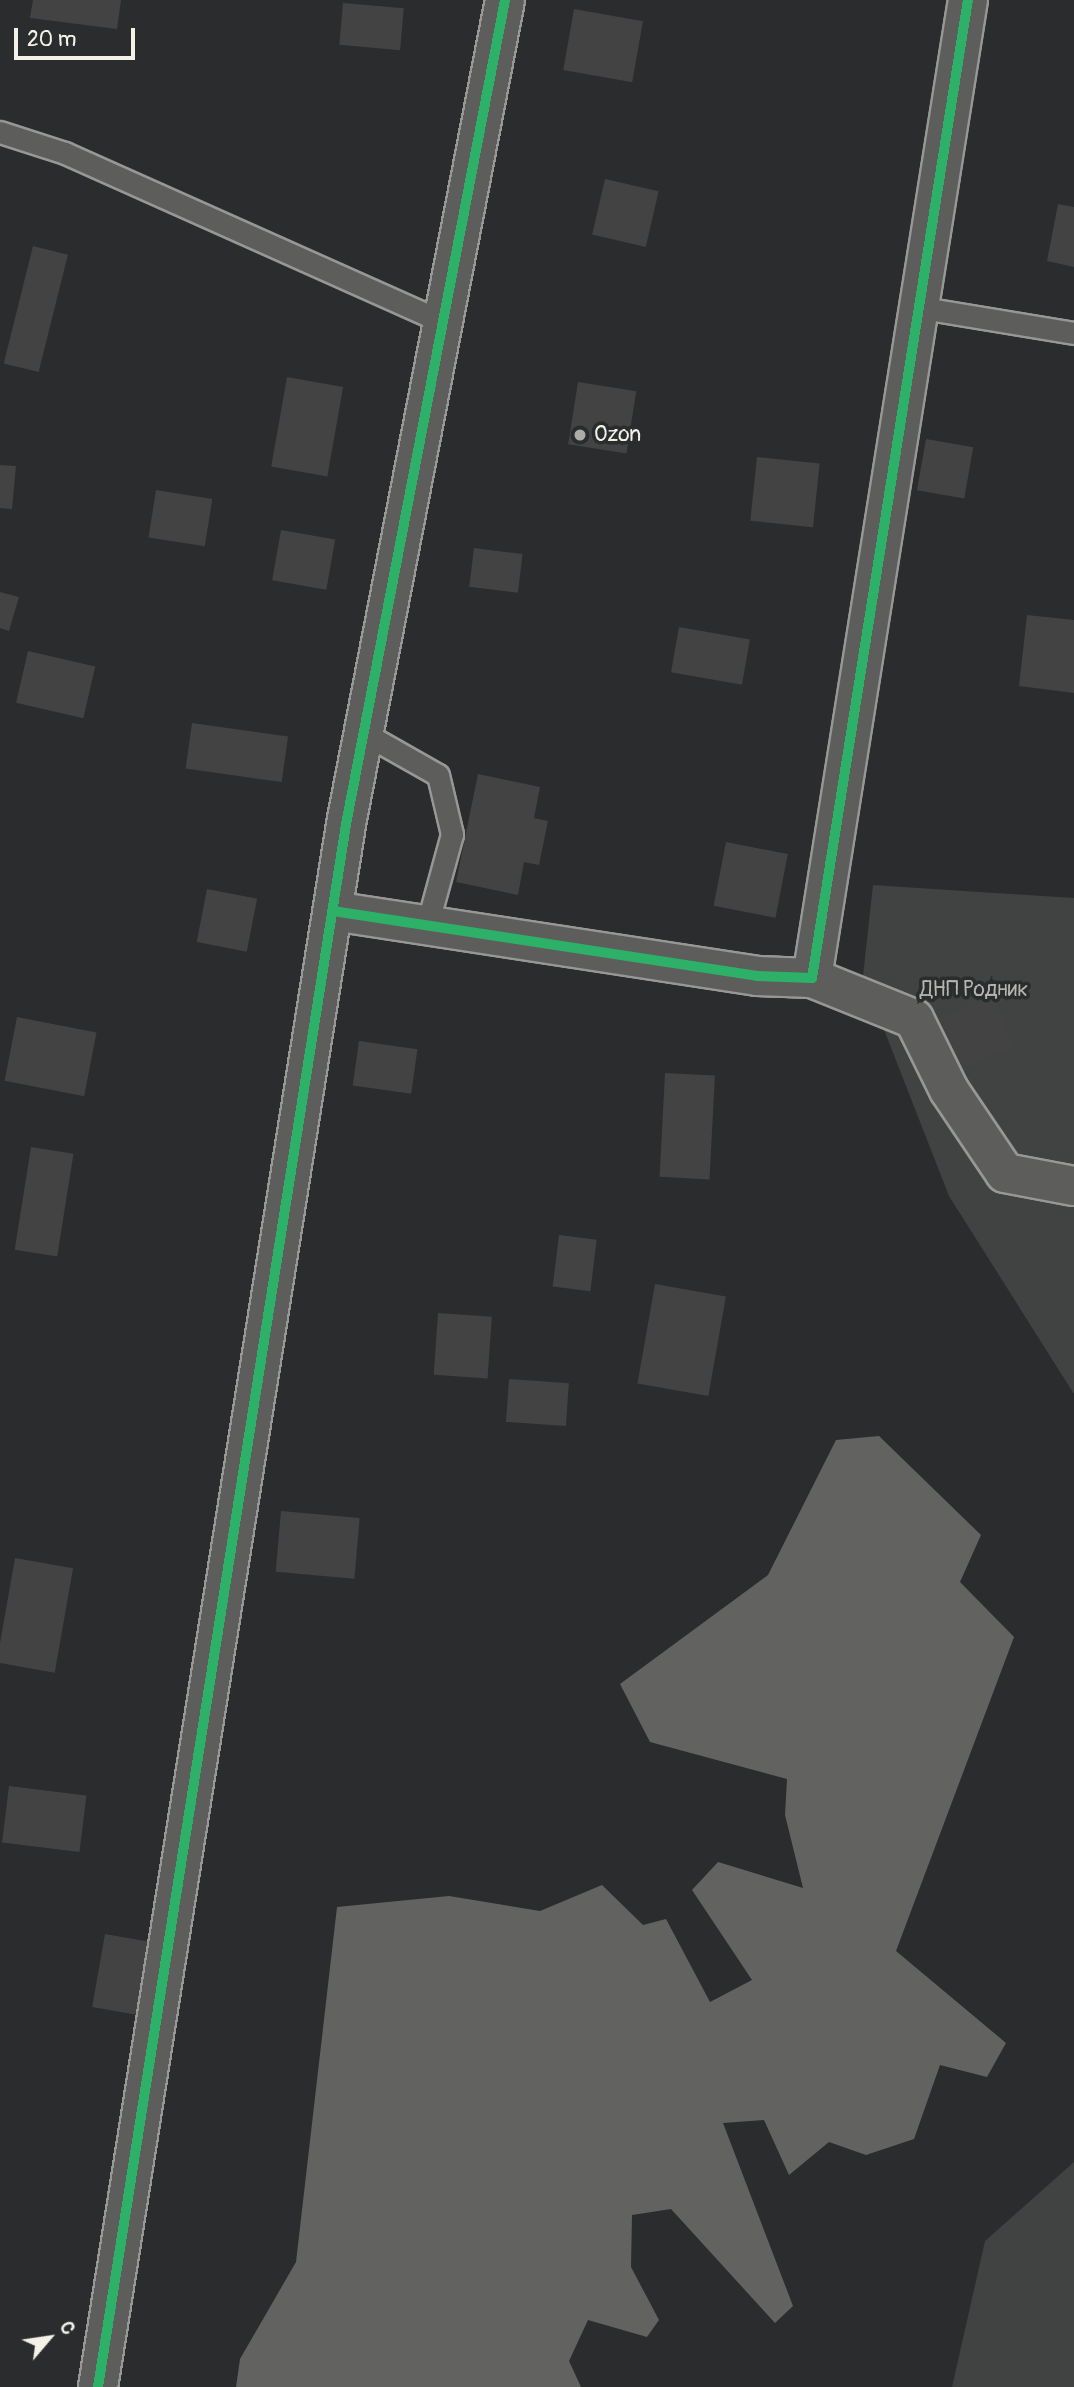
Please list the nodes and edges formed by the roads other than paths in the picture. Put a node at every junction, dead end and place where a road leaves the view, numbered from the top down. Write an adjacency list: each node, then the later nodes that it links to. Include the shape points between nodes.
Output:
1 (505, 0): 5 (street)
2 (968, 0): 4 (street)
3 (0, 132): 5 (lane, via 65,153)
4 (917, 307): 6 (lane); 10 (street)
5 (442, 322): 7 (street)
6 (1074, 333)
7 (362, 732): 8 (street); 9 (lane, via 438,775 452,834)
8 (333, 911): 9 (street); 12 (street)
9 (428, 922): 10 (street, via 757,976)
10 (812, 978): 11 (street, via 914,1019 949,1090 1005,1173)
11 (1074, 1186)
12 (98, 2387)

